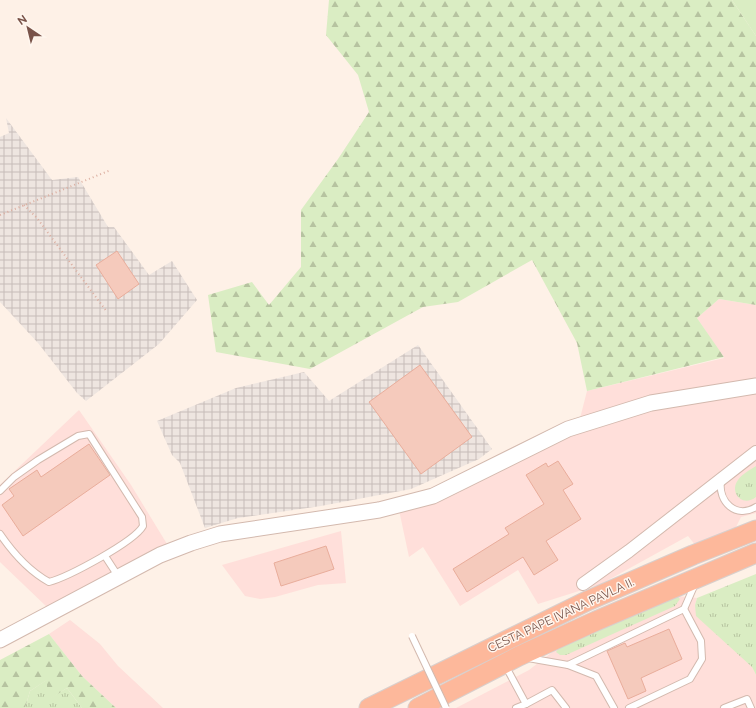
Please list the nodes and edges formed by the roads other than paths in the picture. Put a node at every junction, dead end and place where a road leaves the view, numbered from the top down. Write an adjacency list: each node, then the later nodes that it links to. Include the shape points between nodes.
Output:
1 (756, 386): 11 (street, via 651,403 568,429 433,496 379,510 220,534 160,555)
2 (756, 452): 3 (street)
3 (721, 480): 5 (lane, via 720,488 727,505 744,512); 12 (street)
4 (0, 491): 9 (lane, via 38,460 78,436 89,434 142,517 143,526 140,533)
5 (756, 507)
6 (756, 530): 19 (highway, CESTA PAPE IVANA PAVLA II., via 587,602)
7 (0, 534): 9 (lane, via 38,576 49,582)
8 (756, 553): 10 (highway, CESTA PAPE IVANA PAVLA II.)
9 (105, 556): 11 (lane)
10 (699, 576): 13 (lane); 16 (highway, CESTA PAPE IVANA PAVLA II.)
11 (119, 577): 15 (street)
12 (583, 584)
13 (684, 609): 17 (lane); 25 (lane, via 701,641 702,659 690,678)
14 (412, 636): 21 (lane, bridge)
15 (0, 640)
16 (512, 660): 17 (lane); 18 (lane); 20 (highway, CESTA PAPE IVANA PAVLA II.)
17 (568, 665): 24 (lane, via 596,676)
18 (526, 704): 22 (lane); 23 (lane, via 552,690)
19 (369, 708)
20 (418, 708)
21 (446, 708)
22 (516, 708)
23 (566, 708)
24 (614, 708)
25 (629, 708)
26 (724, 708): 27 (lane, via 747,699)
27 (751, 708)

